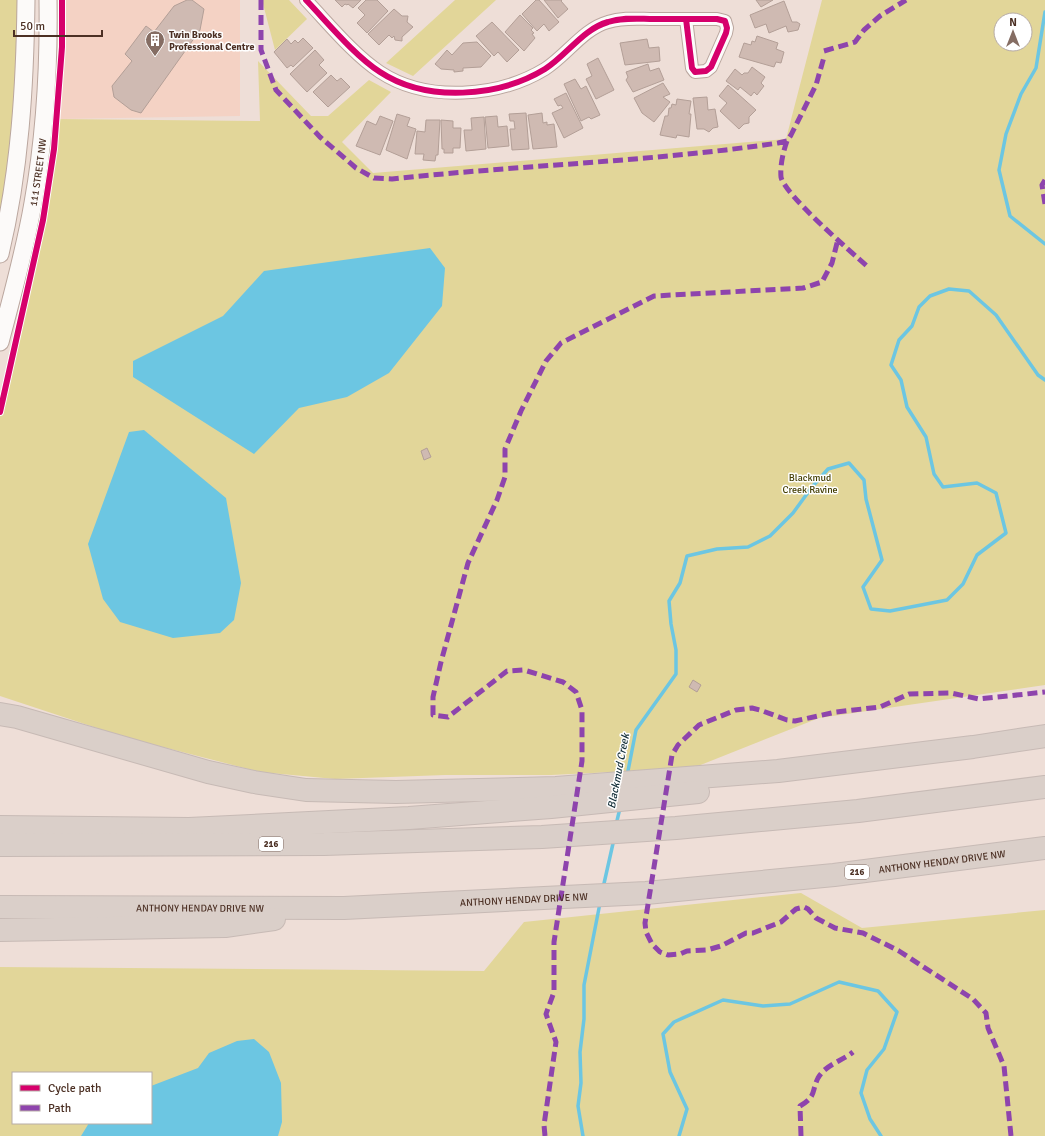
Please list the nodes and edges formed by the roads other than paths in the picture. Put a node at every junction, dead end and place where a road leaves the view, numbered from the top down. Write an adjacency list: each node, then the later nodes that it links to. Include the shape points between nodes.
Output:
1 (26, 0): 5 (main road, via 21,126 17,163)
2 (48, 0): 6 (main road, 111 STREET NW, via 48,55 40,158 26,242)
3 (306, 0): 4 (street, via 379,71 400,83 449,93 491,89 532,76 557,61 594,28 609,21)
4 (686, 19): 4 (street, via 692,68 695,72 706,71 711,66 726,33 727,24 722,20)
5 (0, 254)
6 (0, 342)
7 (6, 713): 10 (highway, via 208,772 254,782 306,790)
8 (1045, 736): 10 (highway, via 786,780)
9 (1045, 787): 12 (highway, 216, via 858,811 676,828 542,837 324,844)
10 (554, 798): 11 (highway, via 409,818 189,829)
11 (0, 827)
12 (0, 845)
13 (1045, 848): 15 (highway, ANTHONY HENDAY DRIVE NW / 216, via 834,875 669,891)
14 (0, 908): 15 (highway, ANTHONY HENDAY DRIVE NW / 216)
15 (344, 908): 16 (highway, via 224,926)
16 (0, 930)

